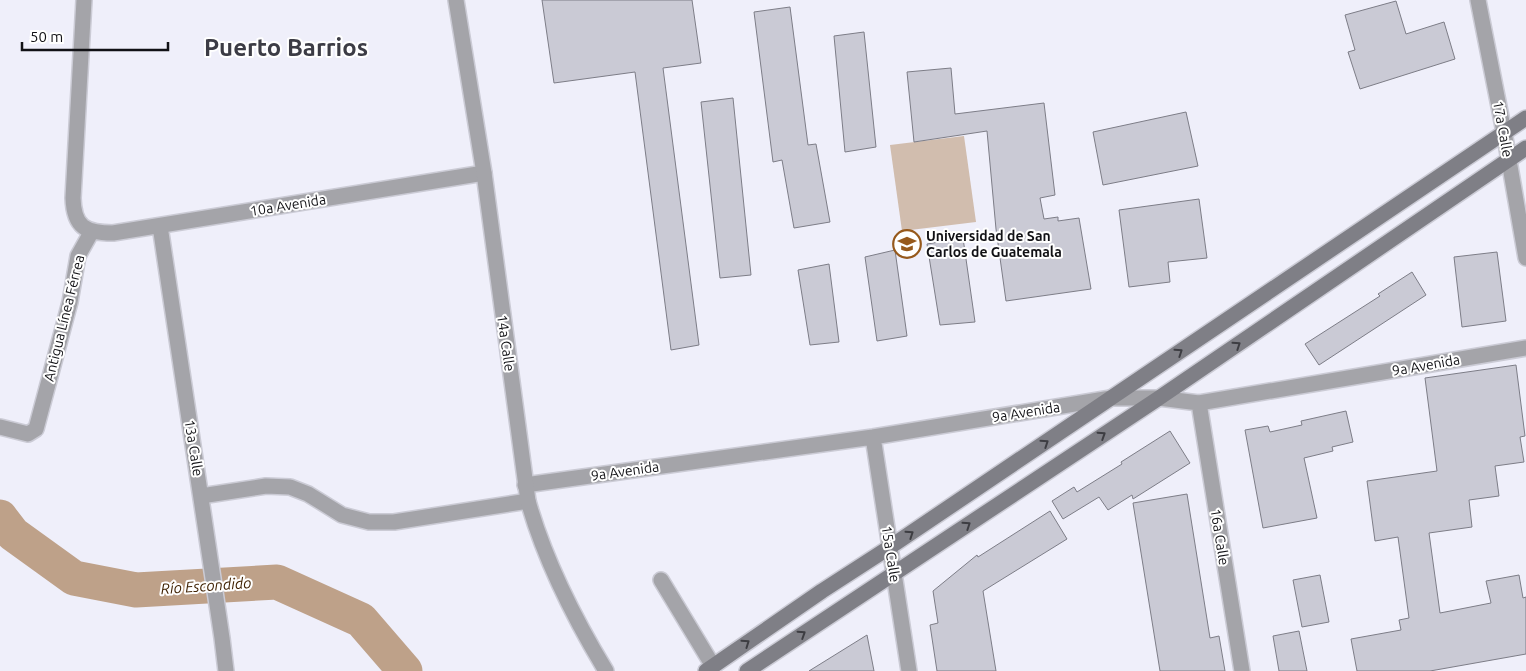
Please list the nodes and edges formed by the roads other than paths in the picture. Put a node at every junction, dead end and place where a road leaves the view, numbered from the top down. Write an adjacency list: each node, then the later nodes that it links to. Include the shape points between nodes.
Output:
1 (84, 0): 10 (street, via 73,206 78,222)
2 (456, 0): 8 (street, 14a Calle)
3 (1478, 0): 5 (street, 17a Calle)
4 (1526, 118): 5 (main road)
5 (1504, 132): 7 (street, 17a Calle); 13 (main road, one-way to 5)
6 (1526, 148): 7 (main road)
7 (1508, 160): 11 (street, 17a Calle); 14 (main road, one-way to 7)
8 (484, 173): 9 (street, 10a Avenida); 18 (street, 14a Calle)
9 (160, 226): 10 (street, 10a Avenida, via 113,233); 20 (street, 13a Calle)
10 (92, 231): 16 (street, Antigua Línea Férrea, via 78,256 70,302 36,429 28,434)
11 (1526, 258)
12 (1526, 348): 15 (street, 9a Avenida)
13 (1112, 398): 14 (street, 9a Avenida); 17 (street, 9a Avenida); 21 (main road, one-way to 13)
14 (1159, 398): 15 (street, 9a Avenida); 22 (main road, one-way to 14)
15 (1199, 403): 29 (street, 16a Calle)
16 (0, 427)
17 (873, 437): 18 (street, 9a Avenida); 21 (street, 15a Calle)
18 (525, 485): 19 (street, 14a Calle)
19 (528, 501): 20 (street, via 394,522 369,522 342,516 308,494 290,487 266,486); 26 (street, 14a Calle, via 538,536 582,631)
20 (202, 503): 25 (street, 13a Calle)
21 (890, 548): 22 (street, 15a Calle); 24 (main road, one-way to 21)
22 (894, 574): 27 (main road, one-way to 22); 28 (street, 15a Calle)
23 (661, 580): 24 (street)
24 (709, 668)
25 (226, 671)
26 (606, 671)
27 (747, 671)
28 (909, 671)
29 (1242, 671)

